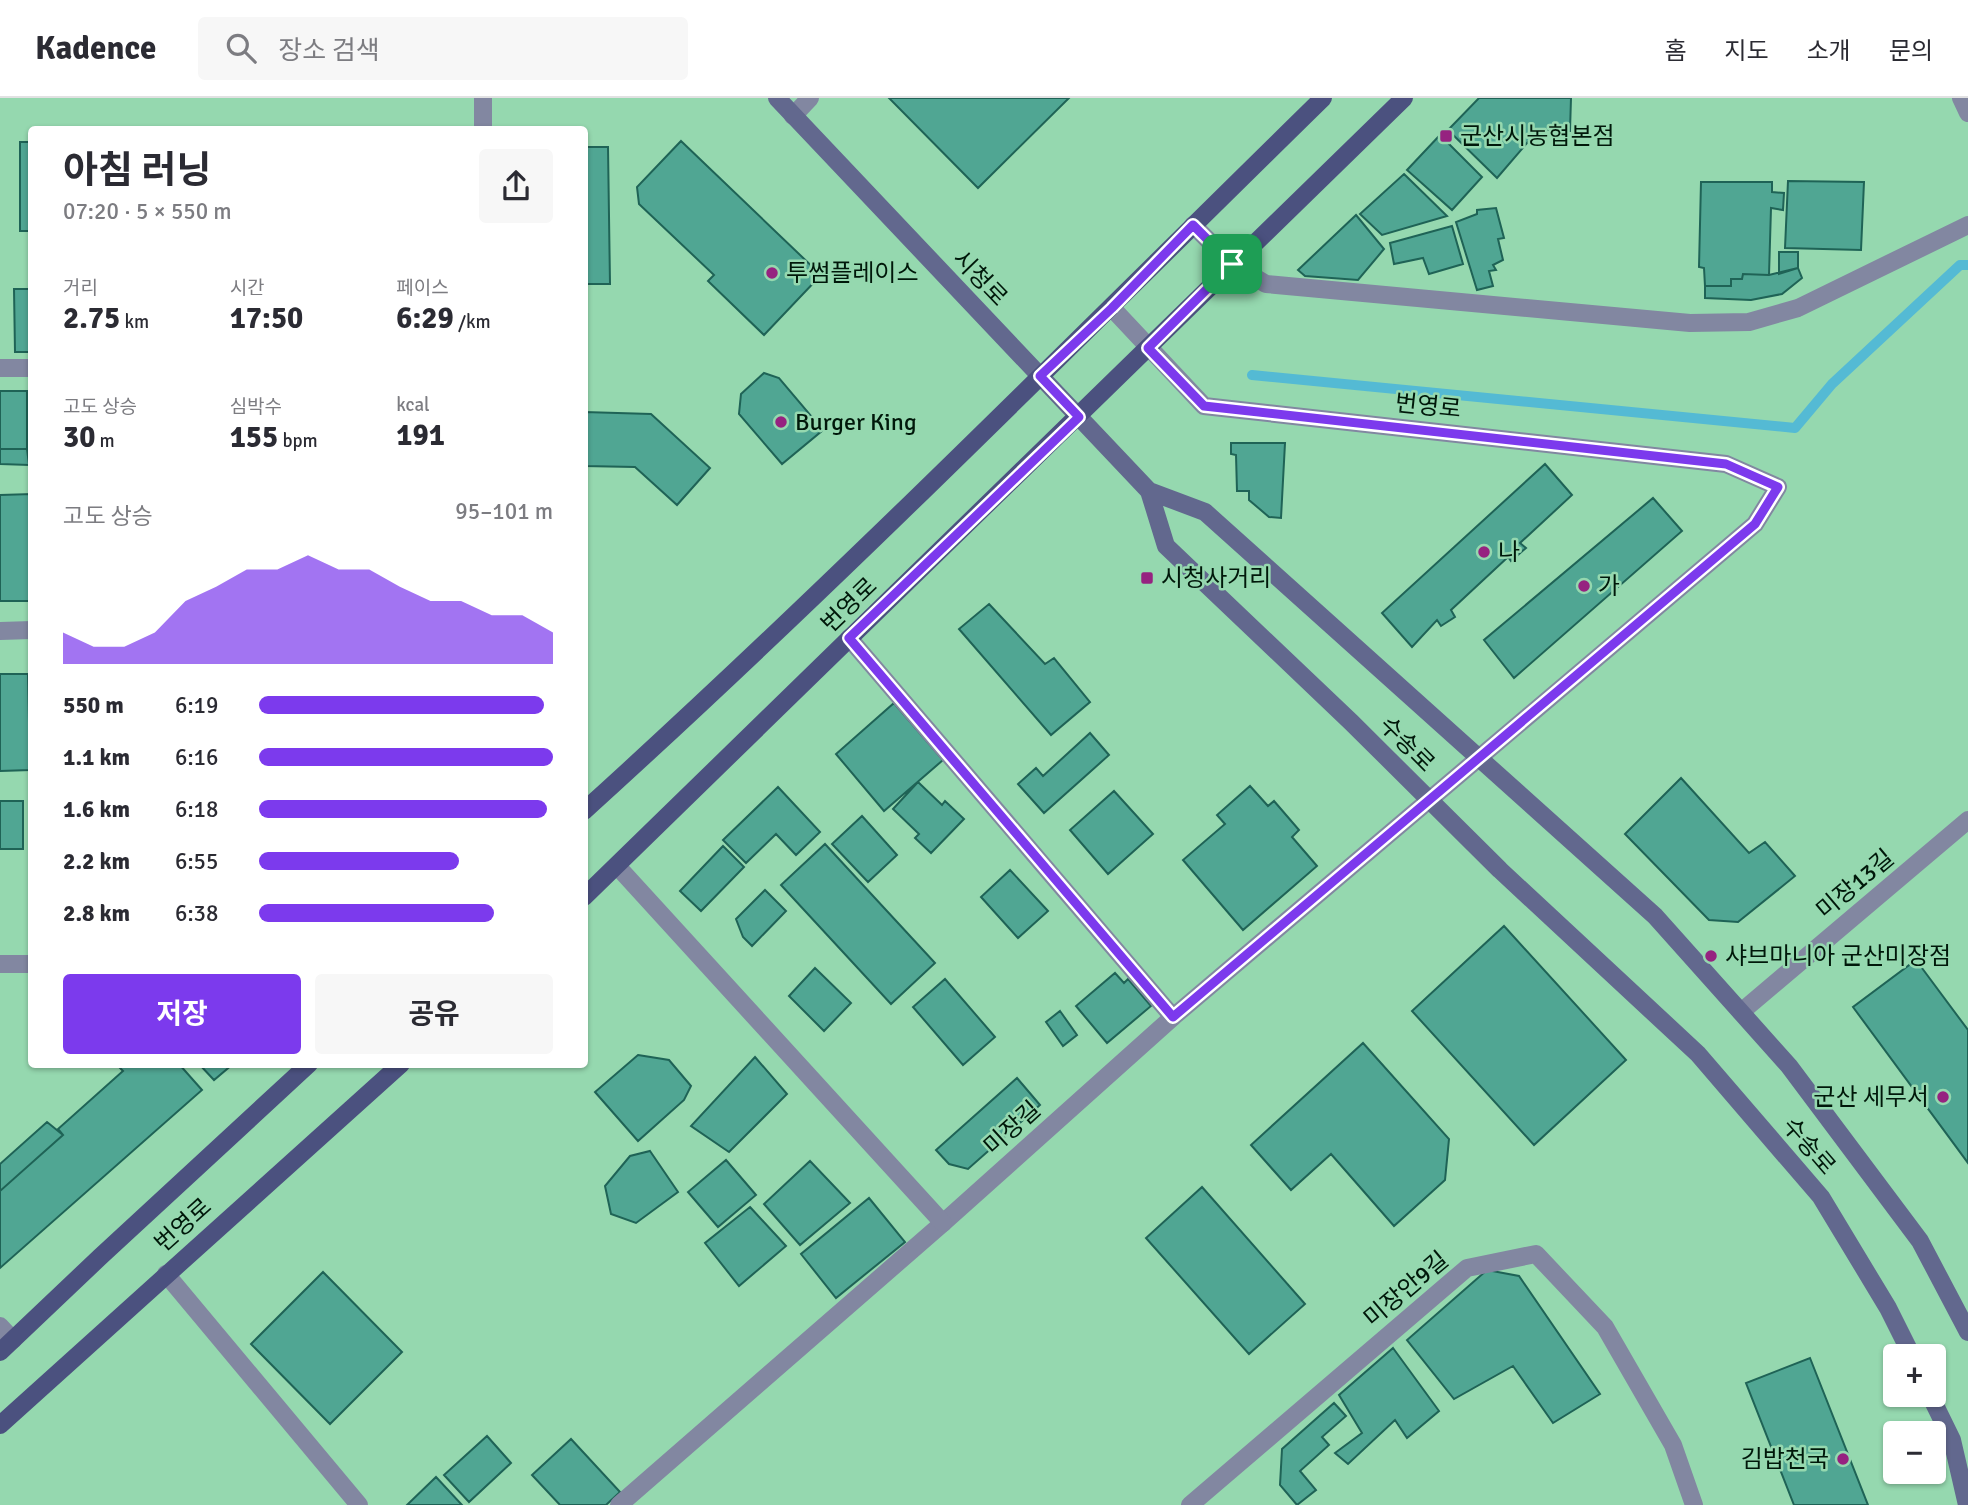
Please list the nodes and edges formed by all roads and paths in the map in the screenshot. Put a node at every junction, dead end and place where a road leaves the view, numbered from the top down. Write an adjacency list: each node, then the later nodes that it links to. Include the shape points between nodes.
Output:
1 (483, 98): 9 (street)
2 (777, 98): 8 (street, 시청로)
3 (810, 98): 8 (street)
4 (1323, 98): 10 (main road, 번영로)
5 (1404, 98): 12 (main road, 번영로)
6 (1961, 98): 7 (street)
7 (1968, 113)
8 (793, 116): 17 (street, 시청로)
9 (483, 126)
10 (1193, 225): 12 (street); 13 (main road, 번영로)
11 (1968, 225): 12 (street, via 1798,308 1749,321 1690,323 1290,287 1266,284)
12 (1232, 264): 14 (main road, 번영로)
13 (1112, 308): 14 (street, 번영로); 17 (main road, 번영로)
14 (1148, 348): 18 (main road, 번영로); 19 (street, 번영로, via 1204,406)
15 (0, 368): 16 (street)
16 (28, 368)
17 (1040, 376): 18 (street, 시청로); 26 (main road, 번영로, via 692,714)
18 (1079, 417): 20 (street, 시청로); 23 (main road, 번영로)
19 (1726, 464): 24 (street, 수송로, via 1778,487 1755,524)
20 (1149, 491): 24 (street, 수송로, via 1205,512); 25 (street, 수송로, via 1166,546)
21 (0, 631): 22 (street)
22 (28, 631)
23 (849, 638): 28 (main road, 번영로); 33 (street)
24 (1479, 759): 25 (street, 수송로); 32 (street, 수송로, via 1655,916)
25 (1435, 796): 33 (street, 미장길); 40 (street, 수송로, via 1500,870 1698,1054 1821,1197)
26 (588, 807)
27 (1968, 820): 32 (street, 미장13길)
28 (618, 867): 29 (main road, 번영로); 36 (street)
29 (588, 893)
30 (0, 964): 31 (street)
31 (28, 964)
32 (1741, 1012): 39 (street, 수송로, via 1789,1066 1920,1241)
33 (1173, 1017): 36 (street, 미장길)
34 (305, 1068): 41 (main road, 번영로)
35 (397, 1068): 37 (main road, 번영로)
36 (943, 1223): 46 (street, 미장길)
37 (166, 1274): 43 (main road, 번영로); 45 (street)
38 (0, 1326): 41 (street, 번영로)
39 (1968, 1332)
40 (1906, 1344)
41 (7, 1346)
42 (1936, 1407): 48 (street, via 1952,1440)
43 (0, 1425)
44 (1201, 1502): 47 (street, 미장안9길, via 1467,1268 1536,1254 1605,1327 1673,1445)
45 (359, 1505)
46 (619, 1505)
47 (1694, 1505)
48 (1967, 1505)

